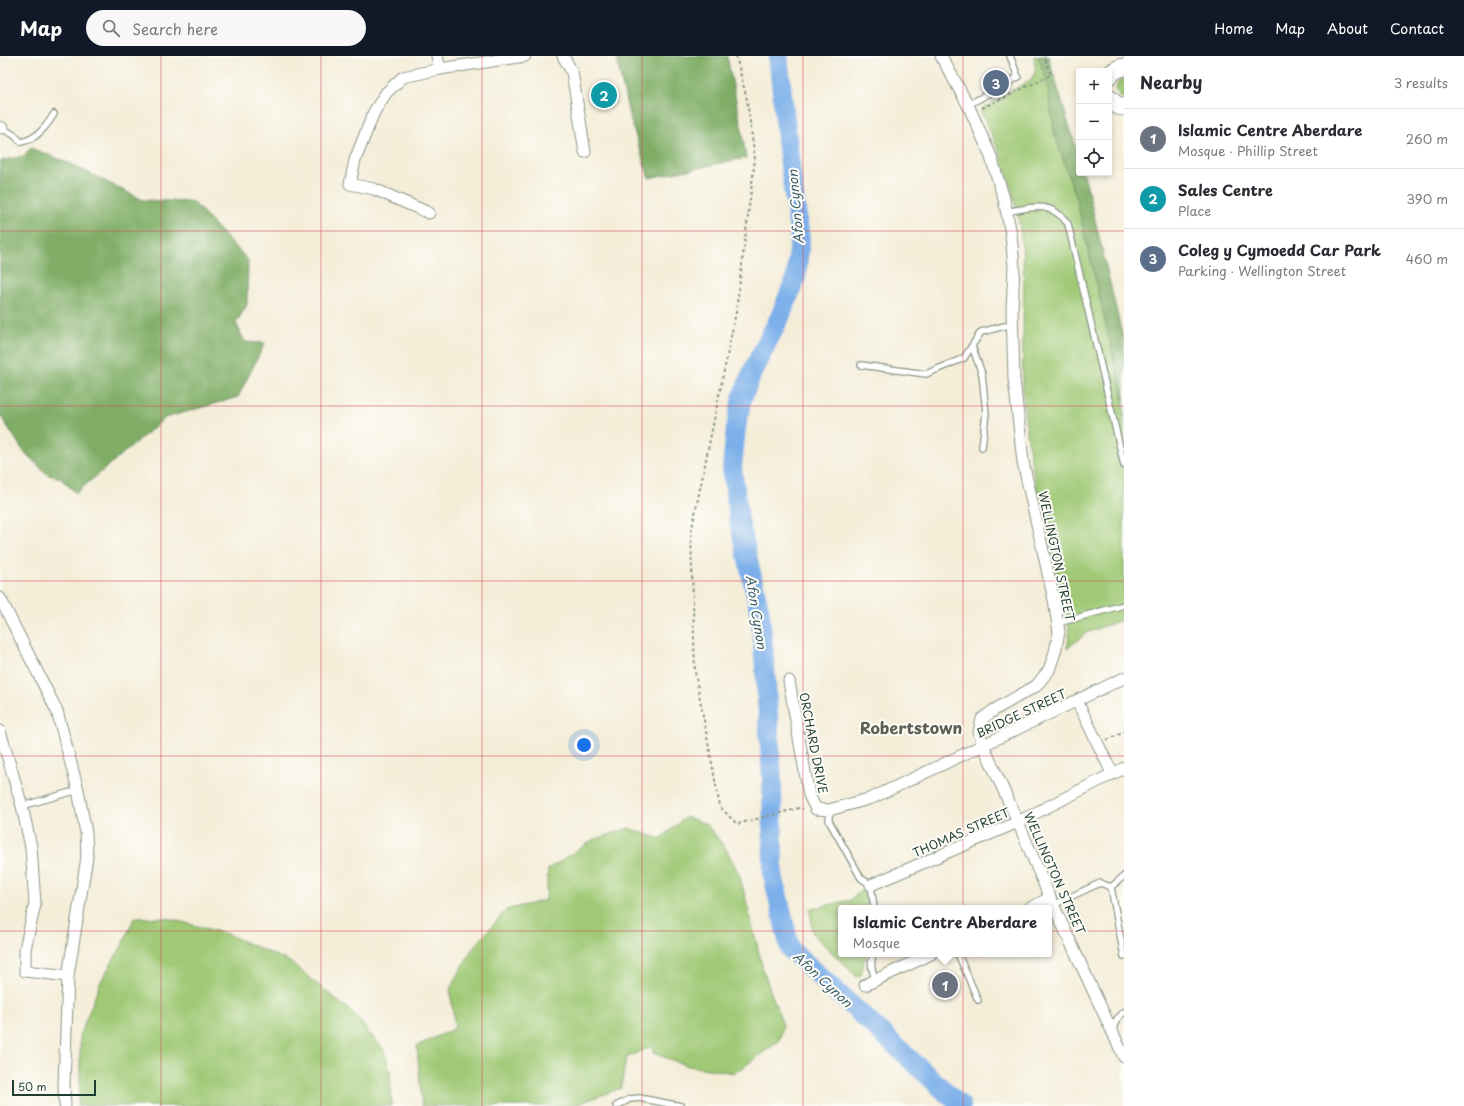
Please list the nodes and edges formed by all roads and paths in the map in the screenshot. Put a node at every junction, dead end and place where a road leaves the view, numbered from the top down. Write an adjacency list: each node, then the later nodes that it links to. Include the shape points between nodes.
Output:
1 (438, 56): 8 (street)
2 (525, 56): 8 (street)
3 (563, 56): 14 (street, via 572,72)
4 (736, 56): 36 (path, via 747,100 755,159 736,312 691,533 695,672 720,807 737,824 799,808)
5 (941, 56): 11 (street, WELLINGTON STREET)
6 (1010, 56): 11 (lane, via 1018,77)
7 (1044, 56): 11 (path, via 1051,75)
8 (440, 69): 16 (street, via 403,77 386,93 374,112 355,160 350,184 374,189)
9 (1112, 101): 10 (main road)
10 (1124, 107)
11 (970, 109): 15 (street, WELLINGTON STREET, via 990,154)
12 (54, 114): 13 (lane, via 44,130 27,141 22,142)
13 (1, 127)
14 (585, 152)
15 (1006, 212): 17 (street, WELLINGTON STREET, via 1014,267); 21 (lane, via 1038,207 1050,208 1061,214 1068,224)
16 (429, 213)
17 (1013, 324): 18 (lane, via 981,332); 24 (street, WELLINGTON STREET, via 1014,379 1024,462)
18 (972, 346): 19 (lane, via 964,358 926,374); 20 (lane, via 982,374 986,413)
19 (861, 365)
20 (982, 447)
21 (1124, 465)
22 (0, 598): 34 (street, via 57,711)
23 (1124, 605): 24 (lane)
24 (1058, 623): 31 (street, WELLINGTON STREET, via 1059,632 1049,670 1036,686 982,719 979,732)
25 (1124, 678): 27 (street, BRIDGE STREET)
26 (789, 681): 36 (street, ORCHARD DRIVE, via 809,795)
27 (1077, 701): 30 (street); 31 (street, BRIDGE STREET)
28 (0, 731): 35 (street)
29 (1124, 732): 30 (path)
30 (1098, 744): 33 (street)
31 (983, 745): 37 (street, BRIDGE STREET, via 872,798); 38 (street, WELLINGTON STREET)
32 (1124, 768): 33 (street, THOMAS STREET)
33 (1112, 773): 38 (street, THOMAS STREET)
34 (78, 790): 35 (lane); 49 (street, via 86,833 87,857)
35 (22, 806): 49 (street, via 31,847 35,904 25,949 25,971)
36 (816, 809): 37 (street, BRIDGE STREET)
37 (829, 810): 40 (lane, via 829,821 846,852 861,878)
38 (1018, 822): 40 (street, THOMAS STREET); 42 (street, WELLINGTON STREET)
39 (1124, 876): 41 (lane)
40 (871, 885): 43 (lane)
41 (1111, 887): 42 (lane, via 1100,883); 45 (lane)
42 (1052, 901): 44 (street); 54 (street, WELLINGTON STREET)
43 (874, 905)
44 (1039, 905)
45 (1124, 956)
46 (872, 957): 50 (lane, via 872,973)
47 (924, 957): 50 (street)
48 (959, 957): 52 (lane)
49 (68, 976): 56 (street)
50 (876, 979): 51 (street)
51 (865, 985)
52 (978, 1000)
53 (1124, 1012): 54 (lane, via 1117,1018)
54 (1112, 1032): 55 (street, WELLINGTON STREET)
55 (1124, 1057)
56 (65, 1106)
57 (616, 1106): 58 (lane, via 630,1099 639,1098)
58 (681, 1106)

